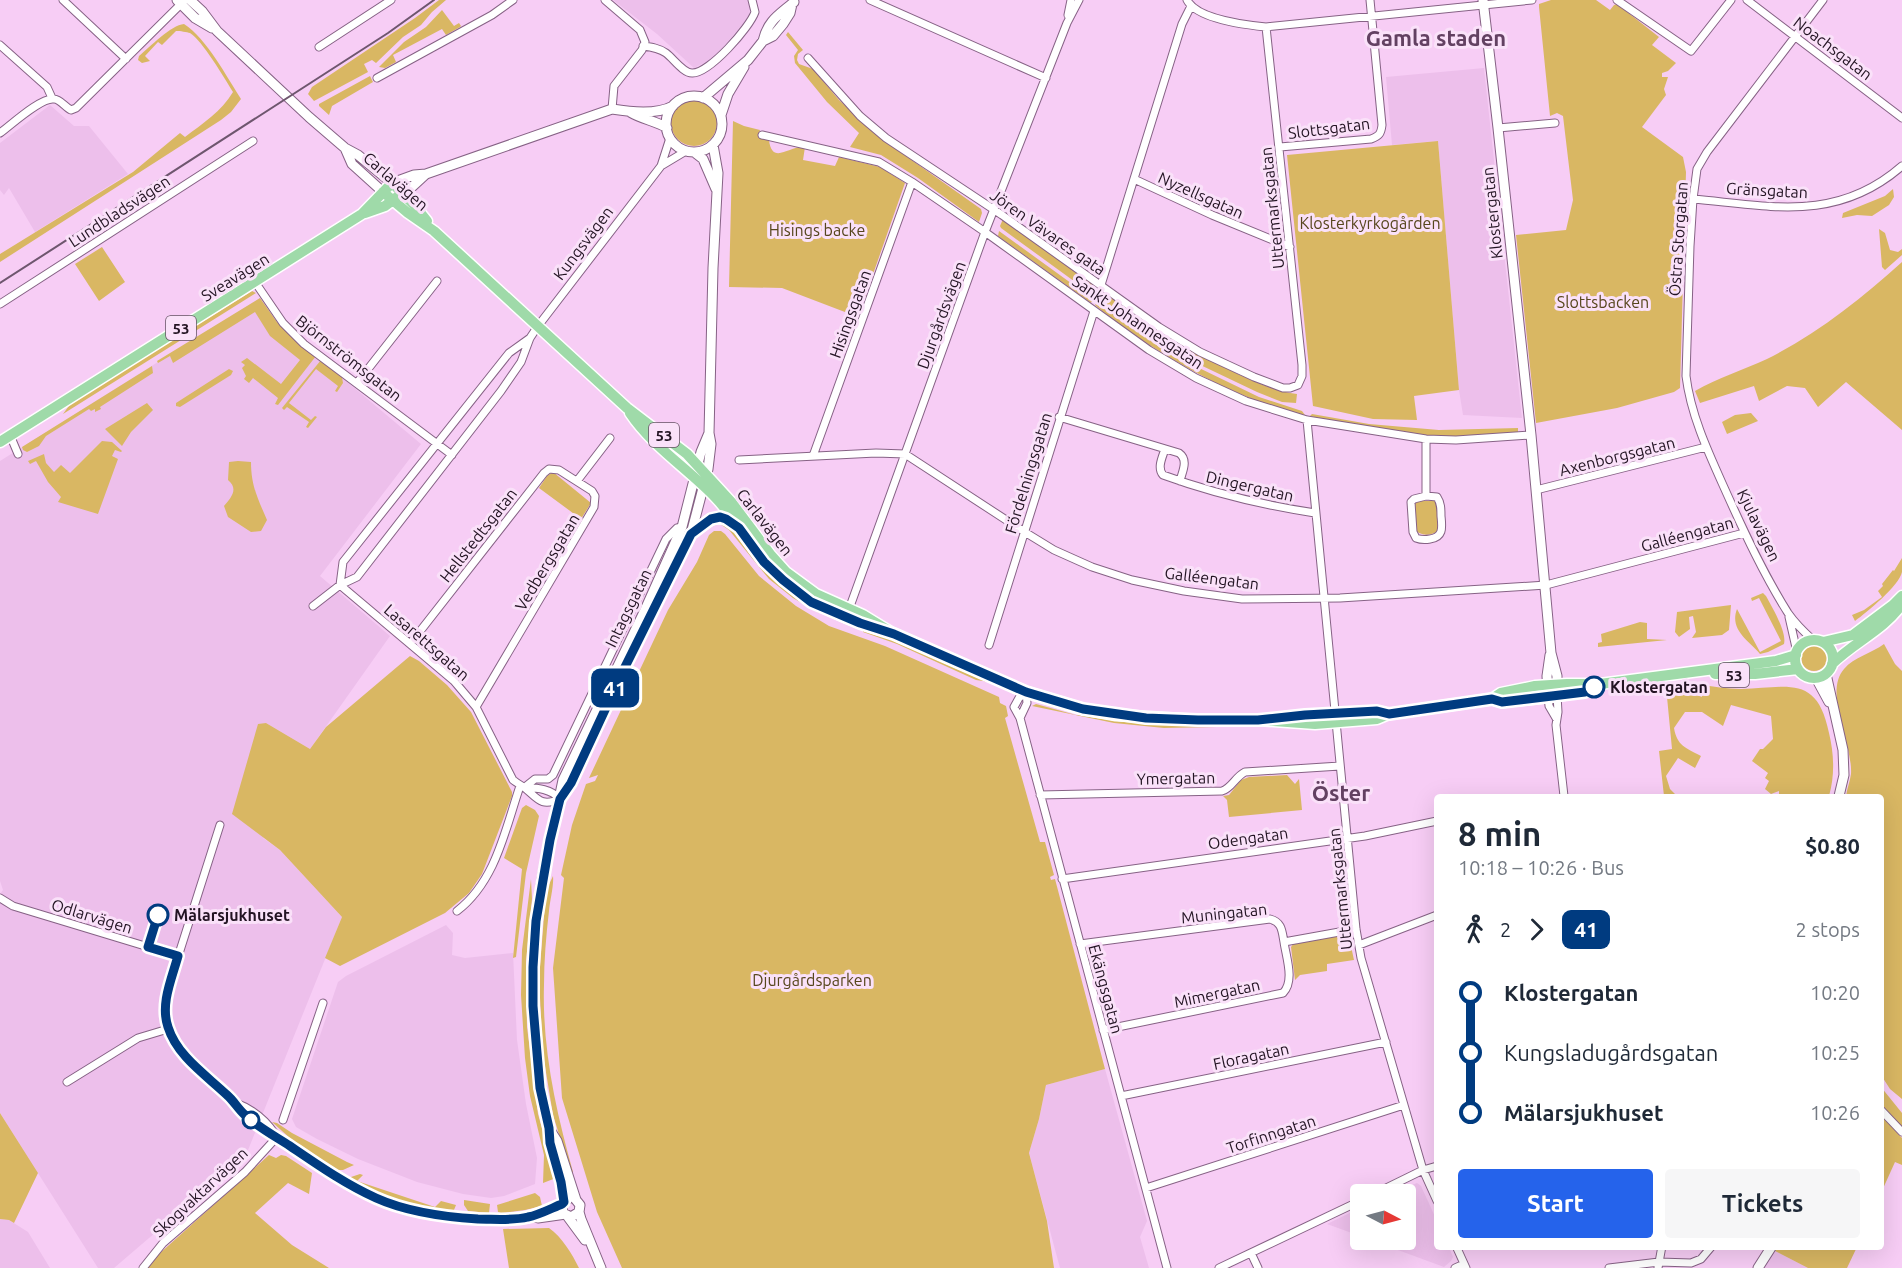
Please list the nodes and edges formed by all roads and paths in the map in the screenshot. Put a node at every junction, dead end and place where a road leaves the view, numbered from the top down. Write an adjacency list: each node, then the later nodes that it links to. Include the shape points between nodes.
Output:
1 (63, 0): 26 (street)
2 (391, 0): 25 (street)
3 (513, 0): 29 (street)
4 (605, 0): 24 (street, via 640,30)
5 (752, 0): 24 (street, via 755,12 748,24 720,57 697,72 688,72 659,49)
6 (870, 0): 30 (street)
7 (1071, 0): 20 (street, Djurgårdsvägen)
8 (1079, 0): 20 (street, Djurgårdsvägen)
9 (1370, 0): 19 (street)
10 (1532, 0): 17 (street)
11 (1617, 0): 12 (street, via 1691,51)
12 (1731, 0)
13 (1747, 0): 22 (street, Noachsgatan)
14 (1823, 0): 22 (street, Östra Storgatan)
15 (183, 1): 26 (street); 46 (street, Carlavägen, via 202,11 217,31)
16 (794, 2): 28 (street, via 783,24)
17 (1483, 2): 19 (street); 39 (street, Klostergatan)
18 (1189, 3): 21 (street, via 1227,22); 51 (street)
19 (1372, 17): 21 (street); 45 (street, Slottsgatan, via 1382,125 1379,136)
20 (1067, 23): 30 (street, Djurgårdsvägen)
21 (1266, 27): 45 (street, Uttermarksgatan)
22 (1795, 36): 37 (street, Noachsgatan); 57 (street, Östra Storgatan, via 1701,162)
23 (0, 45): 32 (street, via 47,87)
24 (643, 46): 34 (street, via 614,87)
25 (319, 47)
26 (126, 58): 32 (street, via 76,108 70,110)
27 (808, 58): 58 (street, Jören Vävares gata, via 860,116 886,138)
28 (748, 60): 31 (street); 36 (street, via 728,93)
29 (377, 78)
30 (1046, 78): 58 (street, Djurgårdsvägen)
31 (703, 98): 33 (street, via 690,97); 36 (street)
32 (52, 99): 40 (street, via 35,106)
33 (673, 106): 35 (street, via 663,112); 41 (street, via 667,118)
34 (612, 108): 35 (street); 50 (street, Sveavägen)
35 (630, 112): 41 (street, via 660,124)
36 (721, 115): 44 (street, via 721,132)
37 (1902, 118)
38 (1555, 123): 39 (street)
39 (1498, 128): 77 (street, Klostergatan)
40 (0, 133)
41 (668, 133): 47 (street, via 676,146); 48 (street, Kungsvägen)
42 (762, 135): 52 (street, Sankt Johannesgatan, via 871,159)
43 (253, 141): 65 (street, Lundbladsvägen)
44 (713, 145): 47 (street); 54 (street, Intagsgatan)
45 (1280, 147): 61 (street, Uttermarksgatan)
46 (345, 148): 53 (street, Carlavägen); 55 (street, Carlavägen, via 352,164)
47 (690, 152): 48 (street, Kungsvägen); 54 (street, Intagsgatan, via 703,159)
48 (661, 166): 67 (street, Kungsvägen)
49 (1902, 166): 57 (street, Gränsgatan, via 1868,190 1824,205 1788,207)
50 (426, 174): 53 (street, Sveavägen); 56 (street, Sveavägen)
51 (1134, 179): 61 (street, Nyzellsgatan); 64 (street)
52 (912, 182): 60 (street, Sankt Johannesgatan); 87 (street, Hisingsgatan)
53 (392, 183): 55 (main road, Sveavägen / 53); 56 (main road, Carlavägen / 53)
54 (717, 191): 76 (street, Intagsgatan)
55 (383, 192): 56 (main road, Carlavägen / 53); 59 (main road, Sveavägen / 53)
56 (397, 197): 59 (main road, Sveavägen / 53); 67 (main road, Carlavägen / 53)
57 (1693, 199): 82 (street, Östra Storgatan, via 1686,376)
58 (995, 210): 60 (street, Djurgårdsvägen); 64 (street, Jören Vävares gata)
59 (362, 214): 63 (main road, Sveavägen / 53)
60 (985, 232): 66 (street, Sankt Johannesgatan); 85 (street, Djurgårdsvägen)
61 (1290, 247): 72 (street, Uttermarksgatan, via 1302,365)
62 (437, 281): 71 (street)
63 (255, 282): 71 (street, Björnströmsgatan, via 293,334); 80 (main road, Sveavägen / 53)
64 (1101, 285): 72 (street, Jören Vävares gata, via 1200,352 1283,388)
65 (0, 304)
66 (1094, 311): 74 (street, Fördelningsgatan); 75 (street, Sankt Johannesgatan, via 1196,378 1246,401)
67 (538, 326): 68 (street, Kungsvägen); 73 (main road, Carlavägen / 53)
68 (530, 338): 69 (street, Kungsvägen); 70 (street, Kungsvägen)
69 (509, 352): 70 (street); 81 (street, Kungsvägen)
70 (521, 362): 86 (street, Kungsvägen)
71 (357, 383): 81 (street, Björnströmsgatan)
72 (1298, 385)
73 (627, 408): 89 (main road, Carlavägen / 53); 90 (main road, Carlavägen / 53, via 641,430)
74 (1059, 417): 83 (street, Dingergatan); 98 (street, Fördelningsgatan)
75 (1307, 420): 79 (street, Sankt Johannesgatan); 95 (street, Uttermarksgatan)
76 (709, 433): 89 (street, Intagsgatan); 90 (street, Intagsgatan, via 710,456)
77 (1531, 435): 79 (street, Sankt Johannesgatan); 93 (street, Klostergatan)
78 (610, 438): 91 (street)
79 (1426, 439): 94 (street)
80 (2, 440): 84 (street)
81 (437, 444): 86 (street); 100 (street, Kungsvägen, via 343,562)
82 (1706, 447): 93 (street, Axenborgsgatan); 99 (street, Kjulavägen)
83 (1165, 449): 92 (street, Dingergatan, via 1185,460); 92 (street, Dingergatan, via 1160,472)
84 (18, 454)
85 (906, 454): 87 (street); 98 (street, Galléengatan); 106 (street, Djurgårdsvägen)
86 (452, 455): 100 (street, Kungsvägen, via 357,577)
87 (813, 456): 88 (street)
88 (739, 460)
89 (698, 466): 90 (main road, Carlavägen / 53)
90 (702, 480): 96 (main road, Carlavägen / 53); 97 (street, Intagsgatan); 106 (main road, Carlavägen / 53, via 732,503 786,572)
91 (577, 481): 109 (street, Hellstedtsgatan, via 554,468 544,472); 118 (street, Vedbergsgatan, via 592,491 594,507)
92 (1180, 482): 95 (street, Dingergatan)
93 (1536, 490): 101 (street, Klostergatan)
94 (1426, 496): 94 (street, via 1411,502 1413,532 1419,540 1434,539 1442,530 1440,502 1437,497)
95 (1315, 513): 103 (street, Uttermarksgatan)
96 (739, 528): 97 (main road, via 720,517); 106 (main road, Carlavägen / 53, via 783,580 811,602)
97 (687, 530): 121 (street, Intagsgatan, via 677,528 666,539 553,775); 125 (street, Intagsgatan, via 571,783)
98 (1023, 531): 103 (street, Galléengatan, via 1054,550 1132,580 1242,599); 110 (street, Fördelningsgatan)
99 (1744, 533): 101 (street, Galléengatan); 107 (street, Kjulavägen)
100 (340, 585): 105 (street, Kungsvägen); 109 (street, Lasarettsgatan)
101 (1546, 585): 103 (street, Galléengatan); 116 (street, Klostergatan)
102 (1902, 596): 108 (main road, 53, via 1853,635)
103 (1325, 598): 119 (street, Uttermarksgatan)
104 (1902, 604): 112 (main road, via 1878,630 1845,651)
105 (314, 606)
106 (848, 614): 117 (main road, Carlavägen / 53)
107 (1789, 614): 108 (street, Kjulavägen); 111 (street, Kjulavägen)
108 (1818, 641): 111 (main road, 53, via 1804,643); 112 (main road, via 1830,648)
109 (411, 644): 118 (street, Lasarettsgatan, via 454,681)
110 (988, 645)
111 (1796, 654): 113 (main road); 114 (main road, Carlavägen / 53, via 1776,661)
112 (1833, 664): 115 (main road)
113 (1798, 669): 114 (main road, Carlavägen / 53, via 1755,674); 115 (main road, via 1806,676)
114 (1670, 674): 116 (main road, Carlavägen / 53, via 1600,684 1585,692)
115 (1821, 676): 123 (street, via 1834,711 1844,762)
116 (1552, 690): 119 (main road, Carlavägen / 53, via 1502,702 1492,699 1377,719); 122 (street, Klostergatan, via 1549,706 1556,718)
117 (1026, 692): 119 (main road, Carlavägen / 53, via 1116,715 1316,724); 124 (street, Ekängsgatan, via 1027,704 1020,718)
118 (476, 707): 121 (street, Lasarettsgatan, via 507,771)
119 (1336, 718): 120 (street, Uttermarksgatan)
120 (1340, 766): 124 (street, Ymergatan, via 1245,772 1222,791); 128 (street, Uttermarksgatan)
121 (522, 787): 125 (street, via 555,793); 125 (street, Lasarettsgatan, via 541,801); 131 (street, via 493,865 476,893)
122 (1564, 794)
123 (1839, 794)
124 (1040, 795): 129 (street, Ekängsgatan)
125 (560, 799): 147 (street, Intagsgatan, via 542,879 533,967 540,1088)
126 (1434, 822): 128 (street, Odengatan)
127 (220, 825): 137 (street)
128 (1348, 838): 129 (street, Odengatan); 133 (street, Uttermarksgatan)
129 (1062, 879): 135 (street, Ekängsgatan)
130 (0, 898): 137 (street, Odlarvägen, via 13,906)
131 (457, 911)
132 (1434, 916): 136 (street)
133 (1356, 929): 134 (street); 136 (street, Uttermarksgatan)
134 (1284, 942): 135 (street, Muningatan, via 1282,927 1270,919); 140 (street, Mimergatan, via 1289,979 1283,993)
135 (1080, 945): 140 (street, Ekängsgatan)
136 (1359, 945): 141 (street, Uttermarksgatan)
137 (178, 956): 139 (street, via 166,1003)
138 (323, 1003): 146 (street)
139 (168, 1029): 142 (street, via 138,1038); 149 (street, via 176,1045 243,1114)
140 (1103, 1030): 143 (street, Ekängsgatan)
141 (1386, 1042): 143 (street, Floragatan); 144 (street, Uttermarksgatan)
142 (67, 1082)
143 (1121, 1096): 153 (street, Ekängsgatan)
144 (1404, 1105): 151 (street, Uttermarksgatan); 153 (street, Torfinngatan)
145 (1884, 1113): 148 (street)
146 (283, 1120)
147 (549, 1128): 155 (street); 156 (street)
148 (1902, 1132)
149 (277, 1137): 160 (street, via 338,1178 378,1199 454,1218); 169 (street, Skogvaktarvägen, via 245,1172 163,1243)
150 (1434, 1168): 151 (street)
151 (1424, 1170): 152 (street); 154 (street, Uttermarksgatan)
152 (1395, 1184)
153 (1146, 1188): 171 (street, Ekängsgatan)
154 (1434, 1194)
155 (576, 1200): 156 (street); 158 (street)
156 (563, 1203): 159 (street, via 562,1210); 160 (street)
157 (1350, 1206): 166 (street)
158 (579, 1212): 159 (street); 161 (street)
159 (567, 1216): 160 (street); 161 (street)
160 (530, 1217)
161 (592, 1249): 170 (street)
162 (1458, 1250): 168 (street)
163 (1661, 1250): 167 (street)
164 (1709, 1250): 167 (street, via 1695,1262)
165 (1769, 1250): 176 (street)
166 (1251, 1253): 172 (street); 173 (street)
167 (1658, 1265): 175 (street)
168 (1465, 1266): 174 (street)
169 (143, 1268)
170 (601, 1268)
171 (1167, 1268)
172 (1219, 1268)
173 (1258, 1268)
174 (1455, 1268)
175 (1609, 1268)
176 (1758, 1268)

